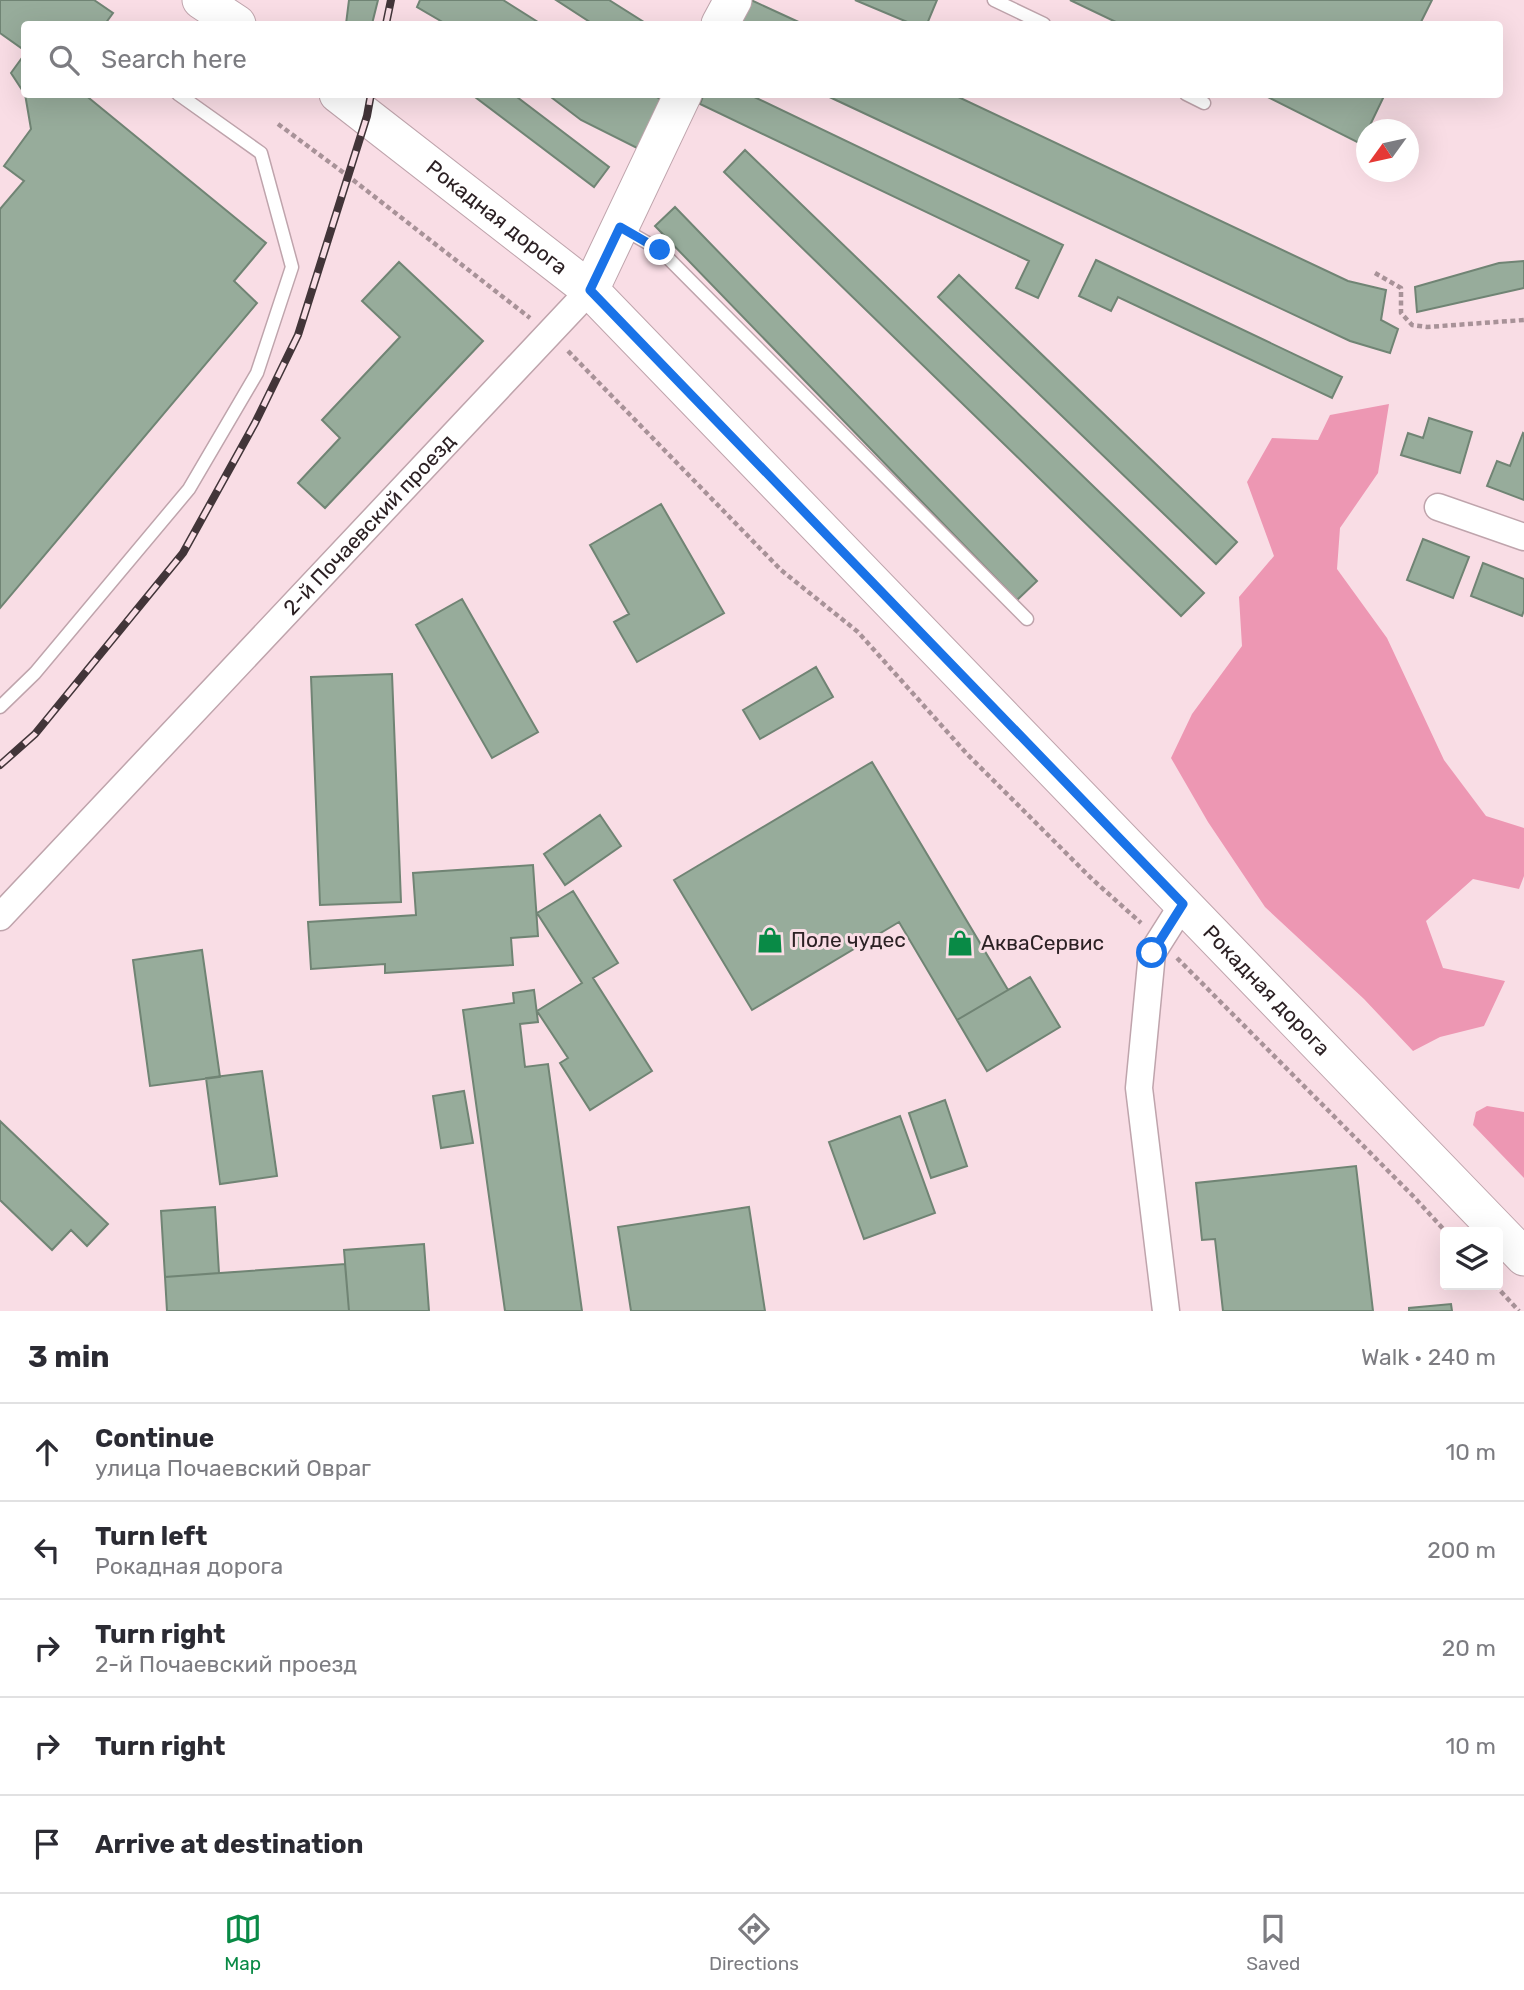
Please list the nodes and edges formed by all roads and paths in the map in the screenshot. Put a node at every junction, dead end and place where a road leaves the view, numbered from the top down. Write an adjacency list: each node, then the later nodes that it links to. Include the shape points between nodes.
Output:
1 (733, 0): 3 (main road)
2 (994, 0): 4 (lane)
3 (722, 21)
4 (1038, 21)
5 (184, 98): 19 (lane, via 261,153 292,267 257,373 189,489 35,673)
6 (343, 98): 13 (main road, Рокадная дорога)
7 (681, 98): 11 (main road, 2-й Почаевский проезд)
8 (1194, 98): 9 (lane)
9 (1204, 103)
10 (278, 124): 15 (path)
11 (620, 227): 13 (main road, 2-й Почаевский проезд); 18 (lane, via 660,250)
12 (1375, 273): 14 (path, via 1401,288 1401,313 1412,325)
13 (590, 290): 15 (street, 2-й Почаевский проезд); 20 (main road, Рокадная дорога)
14 (1524, 320)
15 (550, 333): 21 (street, 2-й Почаевский проезд); 22 (path, via 781,570 858,632 967,754)
16 (1437, 507): 17 (street)
17 (1524, 537)
18 (1027, 619)
19 (0, 708)
20 (1183, 904): 22 (street); 24 (main road, Рокадная дорога)
21 (0, 916)
22 (1160, 940): 23 (path); 26 (street, via 1152,953 1139,1088)
23 (1441, 1227)
24 (1524, 1257)
25 (1500, 1290): 27 (path)
26 (1166, 1311)
27 (1519, 1311)

